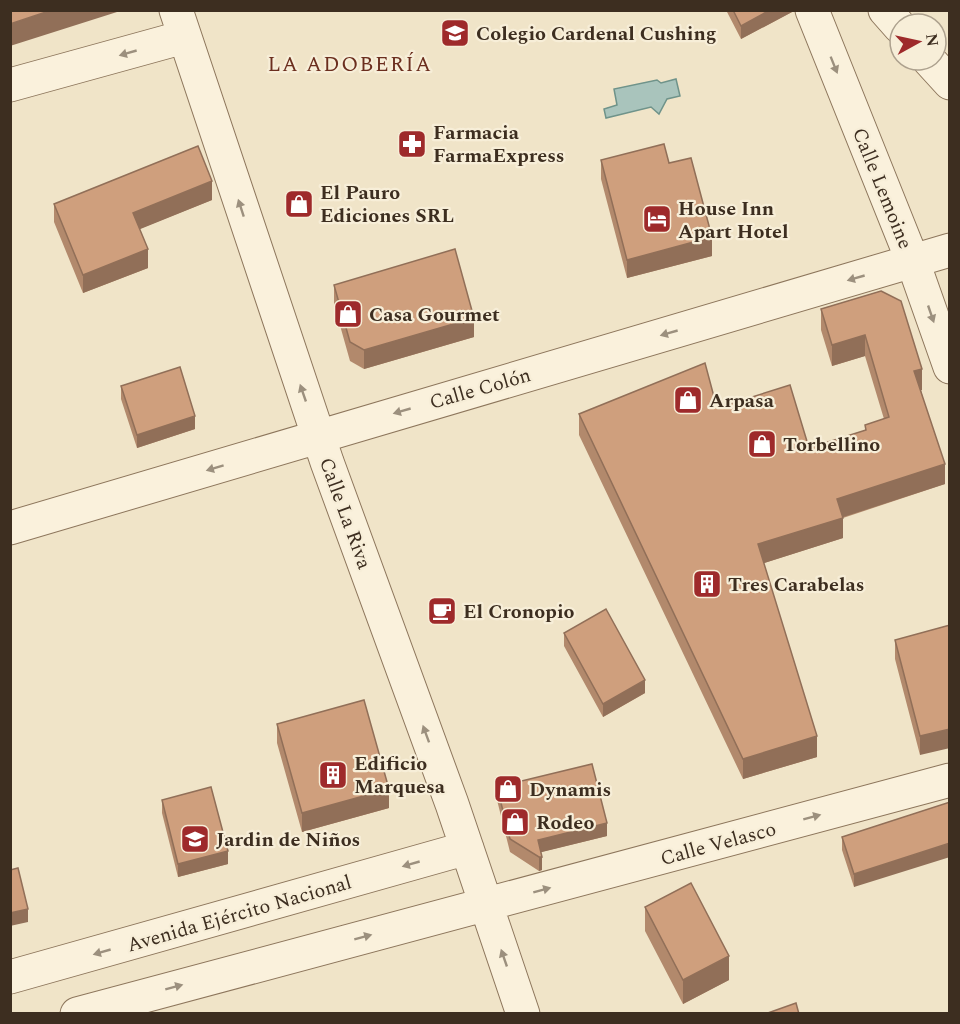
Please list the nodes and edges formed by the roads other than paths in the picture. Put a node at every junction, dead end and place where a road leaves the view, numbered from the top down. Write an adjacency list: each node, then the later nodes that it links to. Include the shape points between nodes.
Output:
1 (812, 10): 5 (street, Calle Lemoine, one-way to 5)
2 (180, 24): 3 (street, one-way to 3); 7 (street, Calle La Riva, one-way to 2)
3 (10, 85)
4 (950, 250): 5 (street, Calle Colón)
5 (913, 262): 6 (street, Calle Lemoine, one-way to 6); 7 (street, Calle Colón, one-way to 7)
6 (950, 367)
7 (318, 437): 8 (street, Calle Colón, one-way to 8); 10 (street, Calle La Riva, one-way to 7)
8 (10, 528)
9 (950, 780): 11 (street, Calle Velasco, one-way to 9)
10 (467, 848): 11 (street, Calle La Riva); 12 (street, Avenida Ejército Nacional, one-way to 12)
11 (485, 903): 13 (street, one-way to 11); 14 (street, Calle La Riva, one-way to 11)
12 (10, 977)
13 (77, 1014)
14 (523, 1014)

